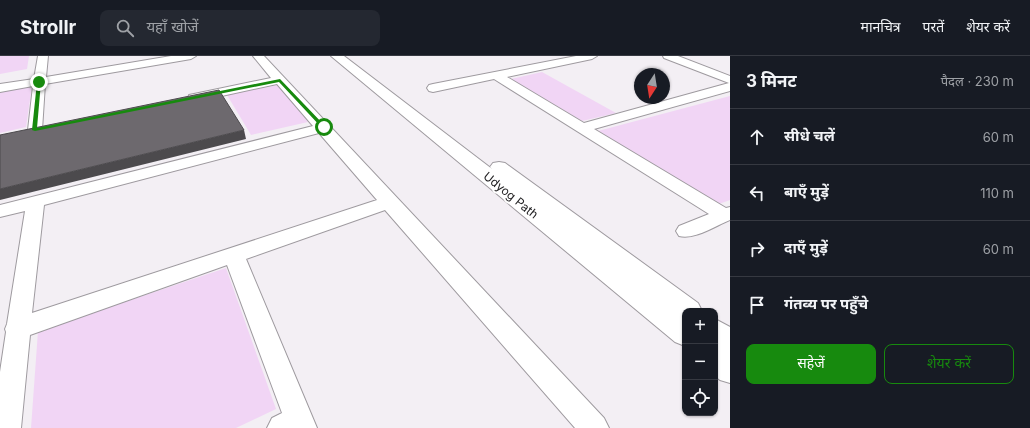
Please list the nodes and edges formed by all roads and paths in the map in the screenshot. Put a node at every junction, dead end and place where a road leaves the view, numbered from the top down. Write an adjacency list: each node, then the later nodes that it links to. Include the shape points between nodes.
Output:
1 (43, 56): 11 (street)
2 (191, 56): 11 (street)
3 (258, 56): 9 (street)
4 (337, 56): 29 (main road, Udyog Path)
5 (353, 56): 27 (main road, Udyog Path)
6 (592, 56): 8 (street)
7 (668, 56): 10 (street)
8 (496, 75): 13 (street); 18 (street)
9 (280, 80): 15 (street); 17 (street)
10 (730, 80)
11 (39, 82): 12 (street); 19 (street)
12 (0, 88)
13 (433, 88)
14 (730, 88): 18 (street)
15 (180, 100)
16 (50, 127): 19 (street)
17 (324, 127): 21 (street); 22 (street)
18 (582, 128): 24 (street)
19 (35, 130): 20 (street)
20 (21, 133)
21 (35, 202): 23 (street); 28 (street)
22 (389, 202): 26 (street); 36 (street)
23 (0, 211)
24 (727, 214): 25 (street)
25 (686, 231)
26 (234, 255): 28 (street); 34 (street)
27 (685, 308)
28 (17, 329): 35 (street)
29 (682, 332)
30 (718, 332): 31 (main road)
31 (730, 342)
32 (718, 360): 33 (main road)
33 (730, 370)
34 (294, 425)
35 (6, 428)
36 (594, 428)

